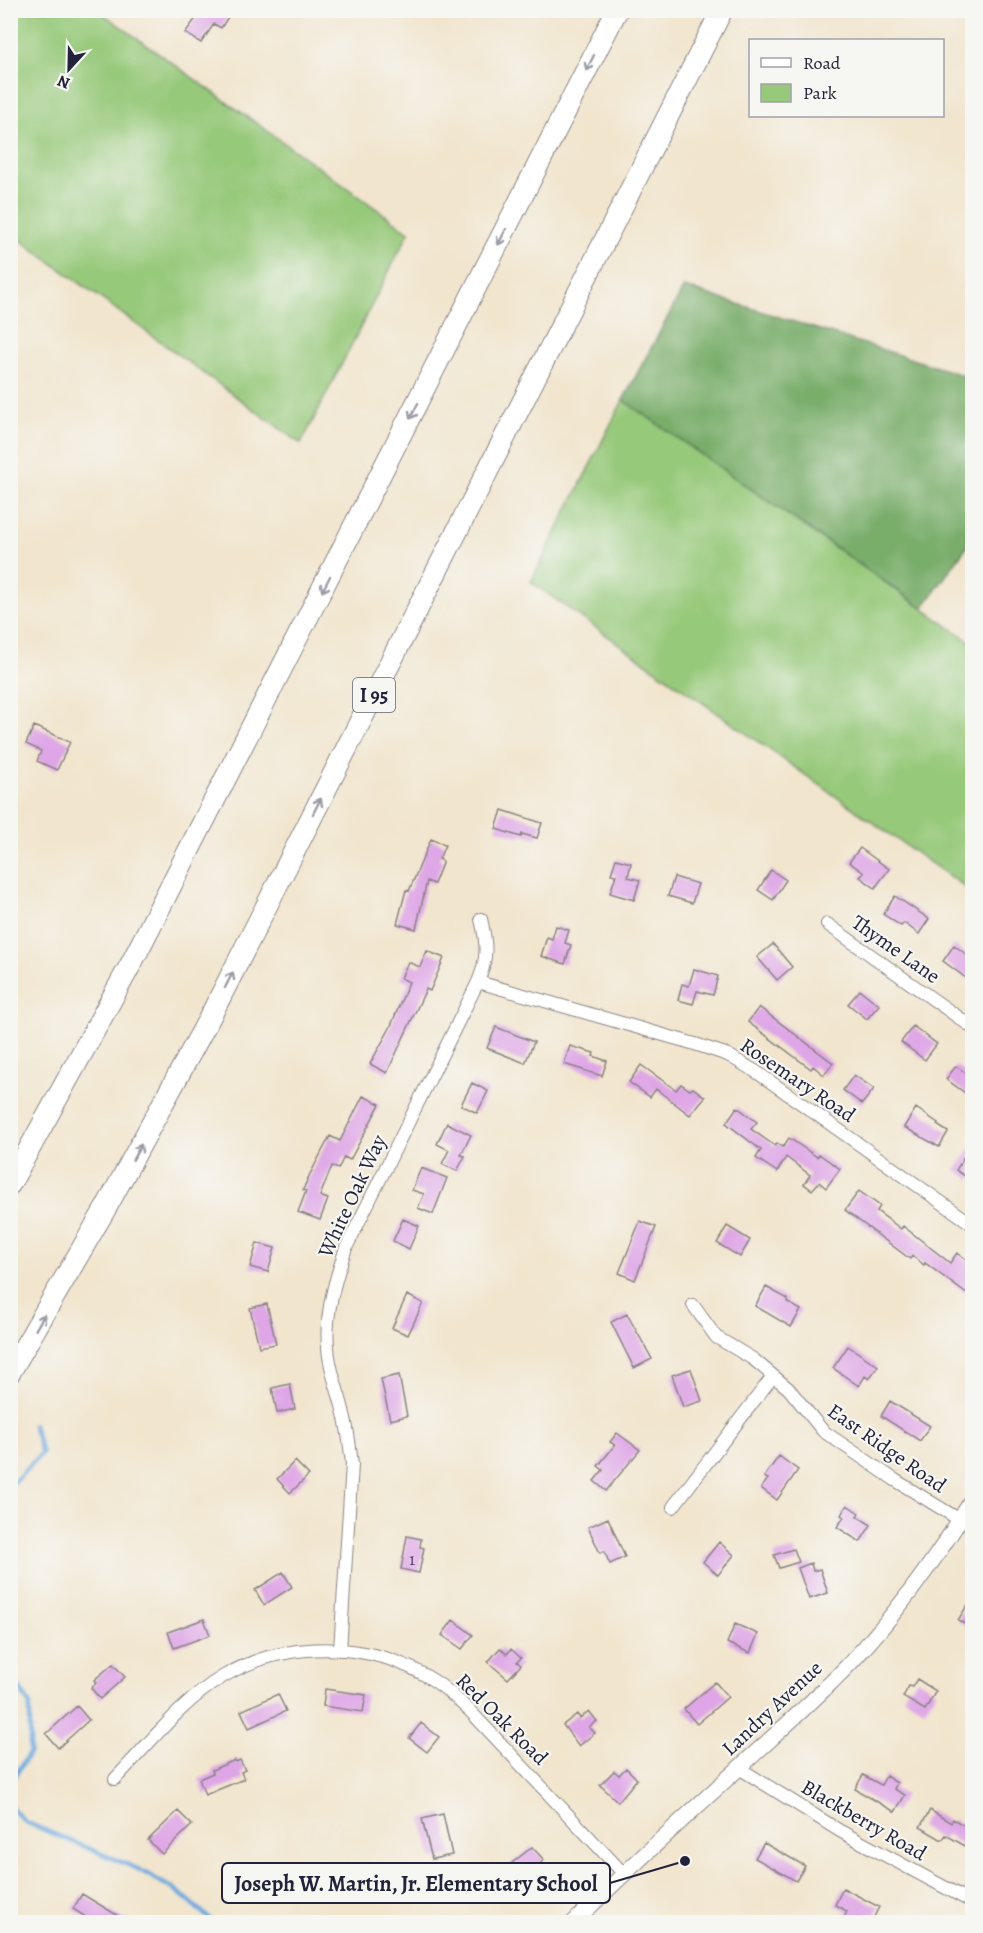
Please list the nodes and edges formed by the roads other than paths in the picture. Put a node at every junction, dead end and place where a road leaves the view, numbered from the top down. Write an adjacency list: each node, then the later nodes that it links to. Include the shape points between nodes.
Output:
1 (617, 10): 7 (highway, one-way to 7, via 132,962)
2 (722, 10): 10 (highway, I 95, one-way to 2, via 113,1197 220,998)
3 (481, 919): 5 (street, White Oak Way, via 486,953)
4 (827, 924): 6 (street, Thyme Lane)
5 (478, 982): 8 (street, Rosemary Road, via 728,1055); 15 (street, White Oak Way, via 346,1248 332,1294 328,1348 352,1465)
6 (972, 1027)
7 (10, 1184)
8 (972, 1224)
9 (693, 1305): 11 (street, East Ridge Road, via 716,1337)
10 (10, 1372)
11 (773, 1376): 13 (street); 14 (street, East Ridge Road, via 789,1389 823,1431)
12 (972, 1500): 14 (street, Landry Avenue)
13 (673, 1507)
14 (960, 1520): 16 (street, Landry Avenue, via 894,1613 855,1658)
15 (340, 1650): 17 (street, Red Oak Road, via 287,1653 223,1677 184,1707); 18 (street, Red Oak Road, via 392,1660 437,1682 470,1711)
16 (739, 1768): 18 (street, Landry Avenue); 19 (street, Blackberry Road, via 840,1831)
17 (115, 1779)
18 (624, 1874): 20 (street, Landry Avenue)
19 (972, 1902)
20 (574, 1923)

